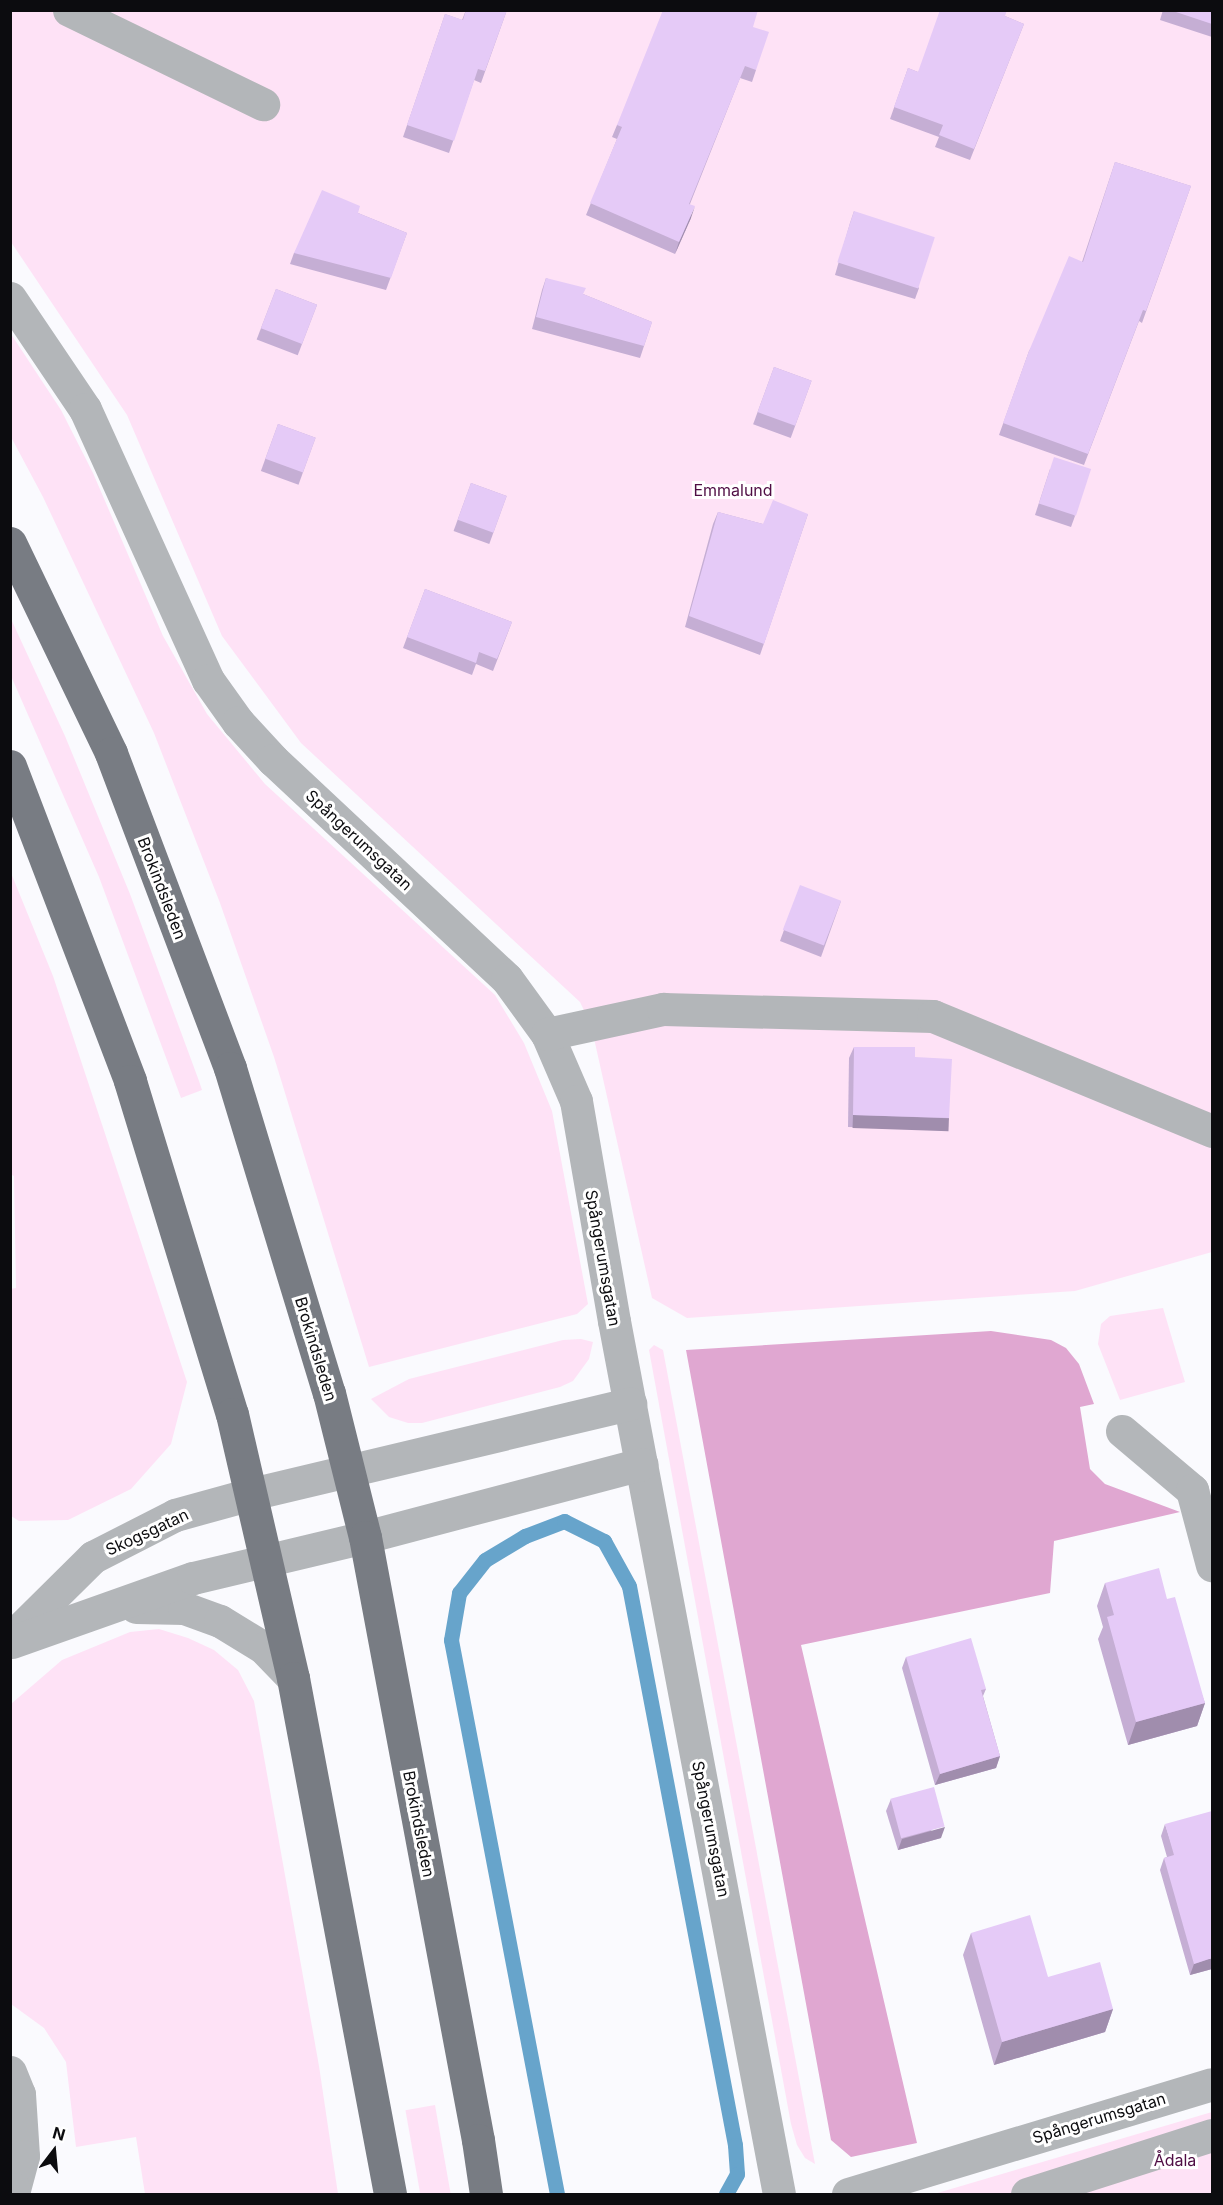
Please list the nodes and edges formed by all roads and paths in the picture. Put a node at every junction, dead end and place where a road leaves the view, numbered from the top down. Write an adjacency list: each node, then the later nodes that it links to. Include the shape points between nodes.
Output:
1 (69, 10): 2 (street)
2 (263, 104)
3 (10, 298): 6 (street, Spångerumsgatan, via 85,410 208,680 238,722 273,760 507,979)
4 (10, 543): 11 (main road, Brokindsleden, via 111,753 230,1068)
5 (10, 766): 12 (main road, via 130,1081 232,1414)
6 (547, 1034): 7 (street, via 663,1009 933,1016); 8 (street, Spångerumsgatan, via 576,1101)
7 (1212, 1131)
8 (630, 1404): 10 (street, Spångerumsgatan); 11 (street)
9 (1122, 1431): 15 (street, via 1192,1490)
10 (642, 1464): 13 (street); 25 (street, Spångerumsgatan)
11 (350, 1472): 12 (street, Skogsgatan); 13 (main road, Brokindsleden)
12 (251, 1494): 14 (main road); 17 (street, Skogsgatan, via 174,1515 93,1557)
13 (365, 1537): 14 (street, Skogsgatan); 24 (main road, Brokindsleden)
14 (266, 1560): 16 (street, Skogsgatan, via 193,1578); 18 (main road)
15 (1212, 1565)
16 (116, 1607): 17 (street, Skogsgatan); 18 (street, via 184,1608 220,1621 264,1648)
17 (10, 1641)
18 (292, 1678): 23 (main road)
19 (1212, 2084): 26 (street, Spångerumsgatan)
20 (13, 2087): 22 (street)
21 (1212, 2135): 27 (street)
22 (17, 2178)
23 (390, 2194)
24 (486, 2194)
25 (778, 2194)
26 (848, 2194)
27 (1027, 2194)

